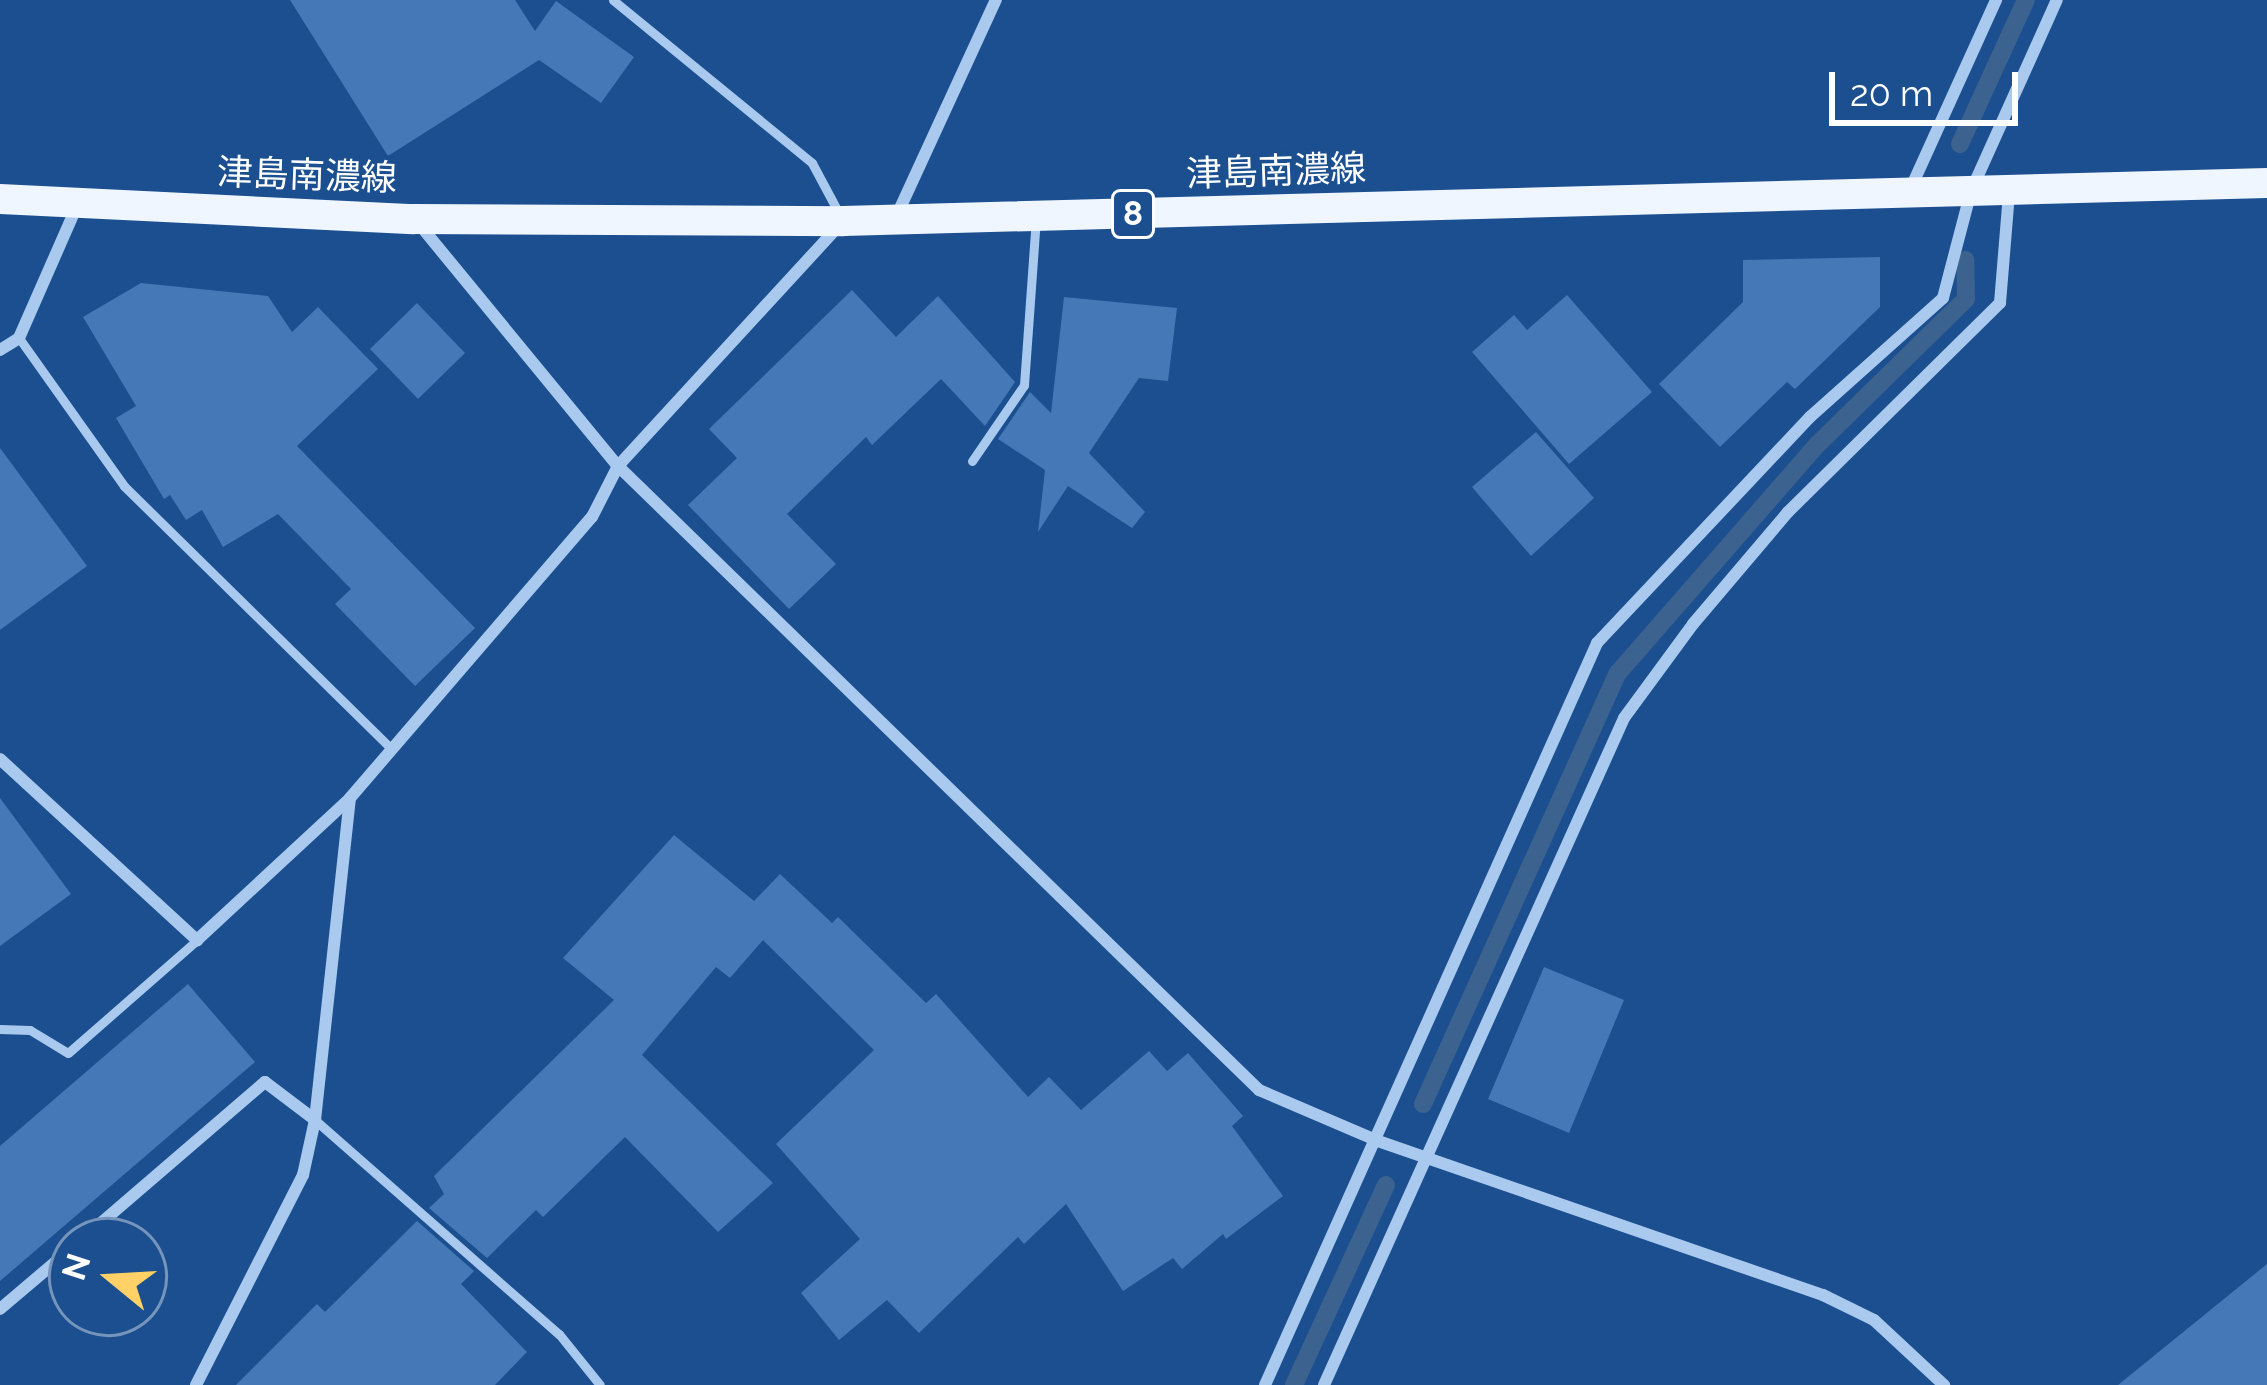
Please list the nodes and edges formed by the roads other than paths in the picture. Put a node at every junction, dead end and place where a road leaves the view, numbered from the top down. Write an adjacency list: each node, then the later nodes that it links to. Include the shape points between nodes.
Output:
1 (613, 0): 14 (lane, via 812,163)
2 (996, 0): 13 (street)
3 (1996, 0): 8 (street)
4 (2057, 0): 7 (street)
5 (2267, 183): 6 (main road, 津島南濃線 / 8)
6 (2009, 190): 7 (main road, 津島南濃線 / 8); 26 (street, via 2000,303 1788,512 1624,718)
7 (1971, 191): 8 (main road, 津島南濃線 / 8); 25 (street, via 1943,298 1810,417 1597,643)
8 (1908, 193): 11 (main road, 津島南濃線 / 8)
9 (0, 199): 10 (main road, 津島南濃線 / 8)
10 (78, 205): 12 (main road, 津島南濃線 / 8); 15 (street)
11 (1036, 217): 13 (main road, 津島南濃線 / 8); 17 (lane, via 1024,385)
12 (414, 219): 14 (main road, 津島南濃線 / 8); 18 (street)
13 (894, 220): 14 (main road, 津島南濃線 / 8)
14 (843, 221): 18 (street)
15 (19, 338): 16 (street); 19 (lane, via 124,486)
16 (0, 350)
17 (972, 461)
18 (618, 466): 19 (street, via 592,517); 25 (street, via 1259,1090)
19 (392, 749): 21 (street)
20 (0, 759): 22 (street)
21 (350, 798): 22 (street); 24 (street)
22 (197, 940): 23 (lane, via 68,1053 30,1030)
23 (0, 1029)
24 (315, 1120): 27 (street, via 266,1082); 30 (street, via 303,1175); 31 (lane, via 559,1334)
25 (1378, 1141): 26 (street); 32 (street)
26 (1429, 1157): 33 (street); 34 (street, via 1822,1295 1874,1320)
27 (108, 1217)
28 (48, 1268): 29 (street)
29 (0, 1309)
30 (196, 1385)
31 (600, 1385)
32 (1265, 1385)
33 (1324, 1385)
34 (1944, 1385)

